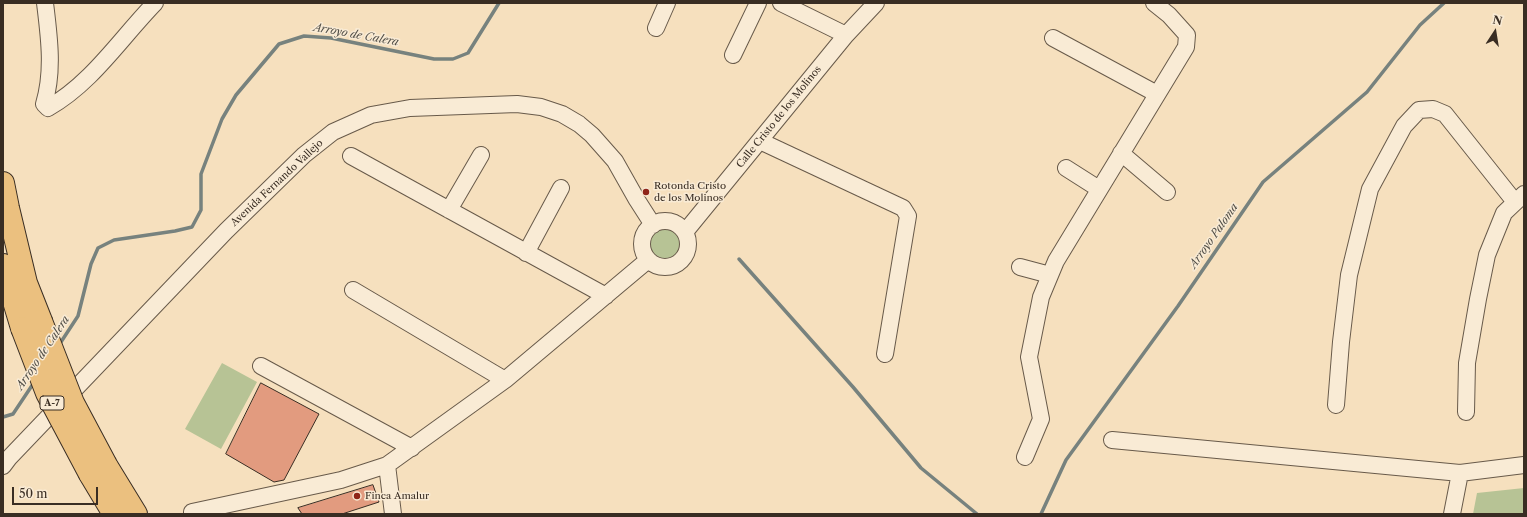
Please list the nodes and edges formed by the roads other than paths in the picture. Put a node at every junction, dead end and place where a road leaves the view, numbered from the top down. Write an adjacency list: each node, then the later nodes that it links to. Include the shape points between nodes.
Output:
1 (45, 3): 2 (street, via 50,66 44,104 48,108 95,71)
2 (155, 3)
3 (667, 3): 8 (street)
4 (758, 3): 11 (street)
5 (781, 3): 9 (street)
6 (876, 3): 9 (street, Calle Cristo de los Molinos)
7 (1154, 3): 12 (street, via 1187,35 1186,47)
8 (656, 28)
9 (846, 35): 13 (street, Calle Cristo de los Molinos)
10 (1053, 38): 12 (street)
11 (733, 55)
12 (1157, 94): 14 (street)
13 (760, 141): 25 (street, Calle Cristo de los Molinos); 34 (street, via 903,208 908,216)
14 (1121, 154): 20 (street); 21 (street)
15 (481, 155): 23 (street)
16 (352, 156): 23 (street)
17 (1066, 168): 20 (street)
18 (3, 183): 33 (highway, A-7, via 26,283)
19 (561, 188): 26 (street)
20 (1099, 189): 30 (street)
21 (1167, 192)
22 (1519, 198): 37 (street, via 1445,114 1433,109 1419,110 1404,126 1370,189 1349,275); 38 (street, via 1504,213 1487,255 1467,363)
23 (449, 210): 26 (street)
24 (653, 225): 25 (street, via 667,221 680,226); 27 (street, via 643,237 642,245); 42 (street, Avenida Fernando Vallejo, via 615,162 592,135 562,114 541,107 518,104 410,108 371,115 333,132 304,155 226,231)
25 (685, 232): 27 (street, via 689,247 687,254 676,265 661,267)
26 (526, 253): 32 (street)
27 (648, 260): 32 (street)
28 (3, 265): 33 (highway, A-7)
29 (1020, 267): 30 (street)
30 (1050, 275): 41 (street, via 1041,297 1029,357 1042,419)
31 (353, 290): 36 (street)
32 (606, 296): 36 (street)
33 (31, 325): 45 (highway, A-7, bridge, via 47,393)
34 (885, 354)
35 (261, 366): 40 (street)
36 (505, 380): 40 (street)
37 (1336, 405)
38 (1466, 412)
39 (1112, 440): 46 (street)
40 (412, 448): 43 (street)
41 (1025, 457)
42 (5, 462)
43 (387, 465): 47 (street, via 341,480); 50 (street)
44 (1524, 465): 46 (street)
45 (98, 470): 48 (highway, A-7); 49 (highway, A-7)
46 (1460, 473): 51 (street)
47 (192, 512)
48 (114, 514)
49 (136, 514)
50 (393, 514)
51 (1452, 514)

